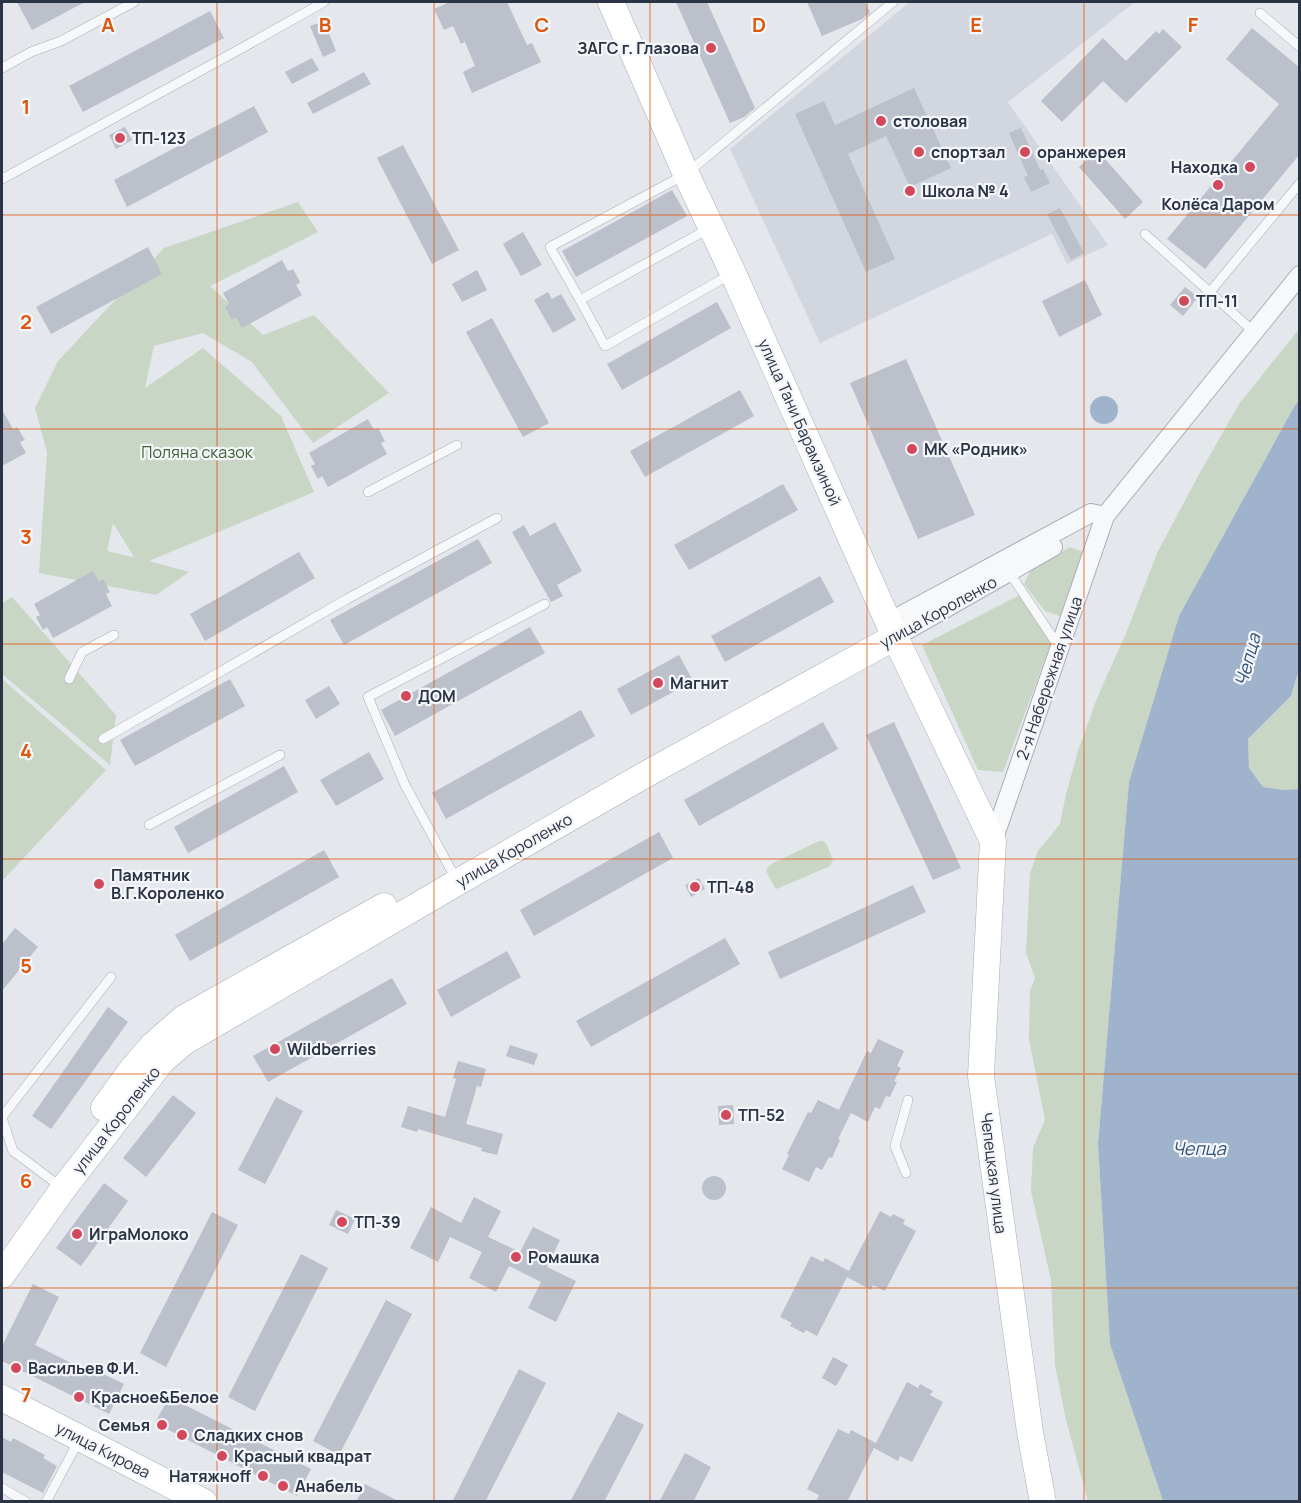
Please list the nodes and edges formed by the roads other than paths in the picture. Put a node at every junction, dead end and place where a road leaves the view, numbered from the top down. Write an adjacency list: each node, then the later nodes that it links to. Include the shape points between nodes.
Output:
1 (134, 2): 9 (lane)
2 (324, 2): 11 (lane)
3 (611, 2): 10 (street, улица Тани Барамзиной)
4 (876, 2): 6 (lane)
5 (893, 2): 6 (lane)
6 (880, 12): 10 (lane)
7 (1260, 13): 8 (lane)
8 (1299, 47)
9 (2, 68)
10 (686, 174): 13 (street, улица Тани Барамзиной); 18 (lane, via 550,247)
11 (2, 179)
12 (1299, 183): 17 (lane)
13 (712, 227): 15 (street, улица Тани Барамзиной); 18 (lane)
14 (1145, 234): 17 (lane)
15 (734, 273): 18 (lane, via 605,346); 26 (street, улица Тани Барамзиной)
16 (1299, 275): 19 (street)
17 (1210, 292): 19 (lane)
18 (580, 300)
19 (1254, 332): 22 (street, via 1122,495)
20 (457, 446): 21 (lane)
21 (368, 492)
22 (1098, 514): 24 (street, улица Короленко); 26 (street, улица Короленко, via 915,608); 28 (street, 2-я Набережная улица)
23 (497, 518): 30 (lane, via 347,598)
24 (1010, 572): 26 (street, улица Короленко); 28 (lane)
25 (545, 604): 34 (lane, via 368,698 405,785)
26 (892, 629): 33 (street, улица Тани Барамзиной); 34 (street, улица Короленко, via 660,766)
27 (114, 635): 29 (lane, via 82,652)
28 (1059, 647): 33 (street, 2-я Набережная улица)
29 (69, 680)
30 (103, 739)
31 (280, 755): 32 (lane)
32 (149, 825)
33 (993, 842): 48 (street, Чепецкая улица, via 981,1076)
34 (454, 875): 39 (street, улица Короленко, via 184,1042 162,1061)
35 (111, 977): 37 (lane)
36 (908, 1100): 38 (lane, via 895,1146)
37 (2, 1118): 39 (lane, via 13,1151)
38 (906, 1173)
39 (57, 1184): 40 (street, улица Короленко); 41 (street, улица Короленко)
40 (2, 1249)
41 (2, 1275)
42 (2, 1398): 43 (street, улица Кирова)
43 (80, 1438): 46 (lane); 47 (street, улица Кирова)
44 (2, 1488): 45 (lane)
45 (26, 1502)
46 (46, 1502)
47 (204, 1502)
48 (1043, 1502)

